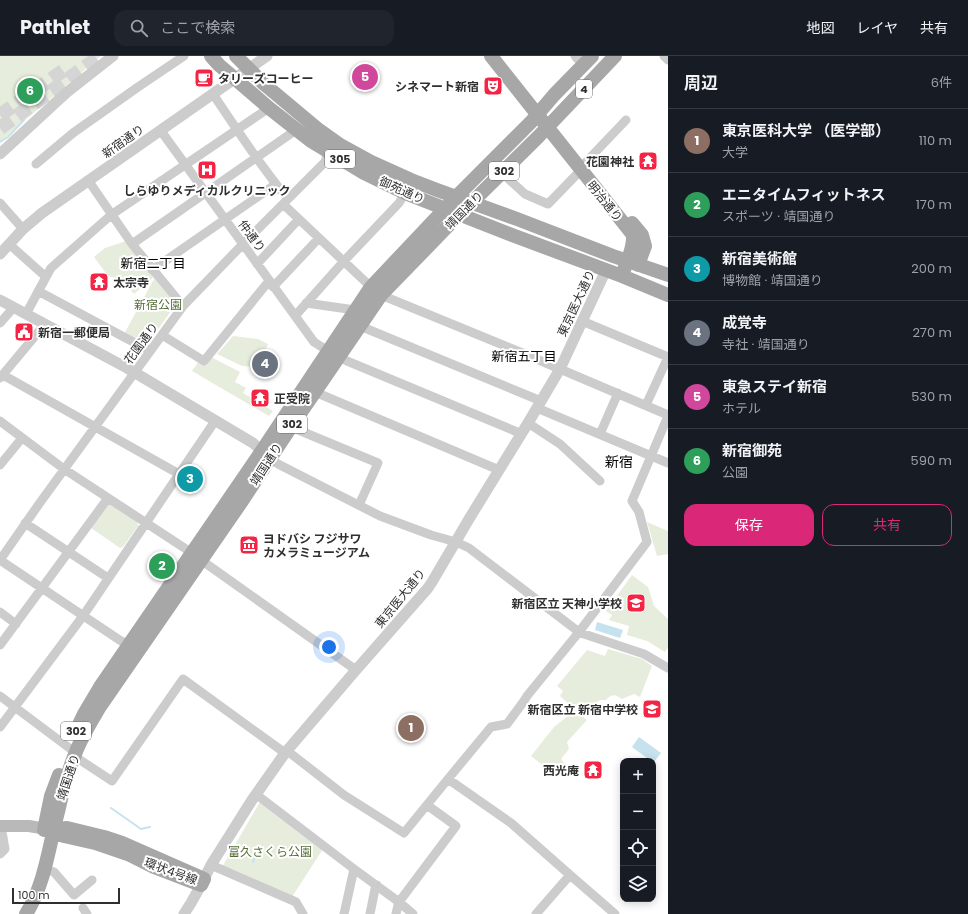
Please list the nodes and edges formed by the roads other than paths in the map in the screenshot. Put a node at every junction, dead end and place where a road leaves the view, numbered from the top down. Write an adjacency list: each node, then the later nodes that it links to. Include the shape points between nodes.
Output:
1 (113, 56): 22 (street, via 66,93)
2 (184, 56): 24 (street, via 73,133)
3 (211, 56): 12 (main road, 御苑通り / 305)
4 (236, 56): 11 (main road, 御苑通り / 305)
5 (267, 56): 11 (street, 新宿通り)
6 (616, 56): 17 (main road, 靖国通り / 4)
7 (664, 56): 10 (street)
8 (495, 57): 15 (main road, 明治通り)
9 (583, 59): 15 (main road, 靖国通り / 4)
10 (668, 60)
11 (249, 69): 12 (street, 新宿通り); 21 (main road, 御苑通り / 305)
12 (235, 79): 13 (street, 新宿通り); 14 (main road, 御苑通り / 305)
13 (213, 94): 18 (street); 20 (street, 新宿通り)
14 (269, 108): 18 (street); 19 (main road, 御苑通り / 305)
15 (539, 112): 17 (main road, 明治通り); 32 (main road, 靖国通り / 302)
16 (626, 120): 26 (street)
17 (549, 124): 26 (main road, 明治通り); 27 (main road, 靖国通り / 302)
18 (237, 130): 23 (street); 25 (street)
19 (296, 130): 21 (main road, 御苑通り / 305, via 313,142); 23 (street)
20 (161, 131): 25 (street, 仲通り); 28 (street, 新宿通り)
21 (328, 145): 31 (main road, 御苑通り / 305, via 364,173); 32 (main road, 御苑通り / 305, via 346,148 411,180); 33 (street, 花園通り, via 325,162)
22 (0, 154)
23 (257, 157): 29 (street); 30 (street)
24 (36, 164)
25 (185, 165): 30 (street, 仲通り); 38 (street)
26 (583, 167): 27 (street, via 548,204 525,194); 50 (main road, 明治通り, via 633,235)
27 (502, 173): 34 (main road, 靖国通り / 302)
28 (88, 180): 38 (street); 41 (street, 新宿通り)
29 (276, 184): 33 (street); 39 (street)
30 (206, 193): 39 (street, 仲通り); 45 (street)
31 (405, 193): 36 (main road, 御苑通り / 305); 49 (street, via 399,203)
32 (456, 197): 34 (main road, 御苑通り / 305); 36 (main road, 靖国通り / 302)
33 (285, 201): 40 (street); 46 (street, 花園通り)
34 (472, 202): 37 (main road, 靖国通り / 302); 43 (main road, 御苑通り / 305)
35 (0, 203): 41 (street)
36 (446, 209): 37 (main road, 御苑通り / 305); 59 (main road, 靖国通り / 302)
37 (460, 214): 48 (main road, 御苑通り / 305); 59 (main road, 靖国通り / 302)
38 (111, 215): 45 (street); 56 (street, via 51,268)
39 (225, 219): 46 (street, 仲通り); 52 (street)
40 (299, 219): 42 (street); 51 (street)
41 (23, 229): 44 (street, 新宿通り)
42 (319, 238): 49 (street); 57 (street)
43 (569, 239): 48 (main road); 50 (main road, 御苑通り / 305)
44 (9, 244): 47 (street, 新宿通り); 56 (street)
45 (132, 244): 52 (street)
46 (243, 244): 51 (street, 仲通り); 63 (street, 花園通り)
47 (0, 254)
48 (563, 254): 53 (main road, 御苑通り / 305)
49 (344, 261): 59 (street); 62 (street)
50 (632, 263): 54 (main road, 305); 55 (main road, 明治通り)
51 (257, 264): 57 (street, 仲通り)
52 (152, 270): 63 (street)
53 (606, 270): 55 (main road, 御苑通り / 305); 68 (street, 東京医大通り)
54 (668, 275)
55 (622, 276): 60 (main road, 305)
56 (46, 277): 58 (street)
57 (271, 284): 67 (street, 仲通り); 72 (street, via 204,361)
58 (38, 291): 66 (street); 73 (street)
59 (376, 291): 65 (main road, 靖国通り / 302); 71 (main road, 靖国通り / 302); 76 (street)
60 (668, 295)
61 (0, 300): 64 (street)
62 (306, 303): 65 (street); 67 (street)
63 (183, 306): 72 (street, 花園通り)
64 (14, 307): 66 (street); 69 (street)
65 (355, 310): 74 (main road, 靖国通り / 302)
66 (26, 314): 70 (street)
67 (295, 316): 74 (street, 仲通り, via 314,342)
68 (582, 321): 75 (street); 76 (street, 東京医大通り)
69 (0, 323)
70 (45, 324): 77 (street); 78 (street)
71 (360, 326): 74 (main road, 靖国通り / 302); 81 (street)
72 (162, 336): 73 (street, 花園通り)
73 (150, 351): 77 (street, 花園通り)
74 (334, 354): 79 (main road, 靖国通り / 302); 89 (street, 仲通り); 92 (main road, 靖国通り / 302)
75 (667, 360): 82 (street)
76 (560, 369): 80 (street); 81 (street, 東京医大通り)
77 (134, 372): 84 (street); 87 (street, 花園通り)
78 (1, 377): 87 (street)
79 (315, 392): 88 (main road, 靖国通り / 302); 97 (street)
80 (618, 393): 82 (street); 90 (street)
81 (539, 405): 86 (street, 東京医大通り); 90 (street)
82 (646, 405): 83 (street)
83 (668, 416): 93 (street)
84 (215, 420): 92 (street); 98 (street)
85 (0, 421): 91 (street)
86 (528, 423): 89 (street, 東京医大通り); 99 (street, via 560,444)
87 (95, 427): 96 (street, 花園通り); 98 (street)
88 (291, 427): 92 (main road, 靖国通り / 302); 101 (street, via 378,463)
89 (522, 434): 97 (street, 東京医大通り)
90 (600, 434): 93 (street)
91 (22, 438): 95 (street); 96 (street)
92 (266, 454): 101 (street, via 278,464); 106 (main road, 靖国通り / 302)
93 (651, 456): 94 (street); 113 (street, via 632,502 639,512 647,542)
94 (668, 463)
95 (0, 465)
96 (64, 469): 100 (street); 102 (street, 花園通り)
97 (499, 470): 104 (street, 東京医大通り)
98 (179, 474): 103 (street)
99 (600, 481)
100 (108, 498): 103 (street); 105 (street)
101 (359, 505): 104 (street, via 380,516)
102 (25, 523): 105 (street); 107 (street, 花園通り)
103 (146, 523): 106 (street); 108 (street)
104 (456, 542): 113 (street, via 468,548); 117 (street, 東京医大通り, via 428,588)
105 (68, 552): 108 (street); 109 (street)
106 (196, 556): 115 (main road, 靖国通り / 302); 117 (street)
107 (0, 560): 109 (street)
108 (108, 578): 111 (street)
109 (42, 588): 111 (street); 112 (street)
110 (0, 612): 112 (street)
111 (83, 616): 115 (street, via 120,641); 119 (street)
112 (16, 624): 114 (street)
113 (579, 632): 116 (street, via 644,654); 123 (street, via 507,724 491,727)
114 (0, 645)
115 (136, 646): 121 (main road, 靖国通り / 302)
116 (668, 668)
117 (356, 670): 122 (street, 東京医大通り)
118 (0, 696): 119 (street)
119 (15, 708): 120 (street); 121 (street)
120 (0, 727)
121 (72, 752): 122 (street, via 112,781 184,679); 127 (main road, 靖国通り / 302, via 64,788)
122 (285, 753): 124 (street, 東京医大通り); 125 (street, via 290,753 344,795 404,833)
123 (448, 779): 125 (street); 132 (street, via 512,823)
124 (257, 795): 129 (street, 東京医大通り); 131 (street)
125 (427, 805): 136 (street, via 456,826)
126 (0, 826): 127 (main road, via 21,825); 128 (street, via 5,849)
127 (49, 829): 130 (main road, 靖国通り / 302); 134 (main road, 環状4号線, via 67,828 122,843); 137 (main road, 靖国通り / 302, via 27,894)
128 (0, 854)
129 (212, 865): 134 (street, 東京医大通り); 140 (street, via 296,902)
130 (44, 869): 133 (street, via 54,872 74,895); 138 (main road, 靖国通り / 302, via 35,898)
131 (354, 869): 135 (street); 141 (street)
132 (570, 875): 145 (street); 146 (street)
133 (92, 880)
134 (202, 882): 139 (street, 東京医大通り)
135 (377, 885): 136 (street); 142 (street)
136 (399, 902): 143 (street); 144 (street)
137 (16, 914)
138 (26, 914)
139 (184, 914)
140 (303, 914)
141 (344, 914)
142 (370, 914)
143 (396, 914)
144 (413, 914)
145 (536, 914)
146 (615, 914)

